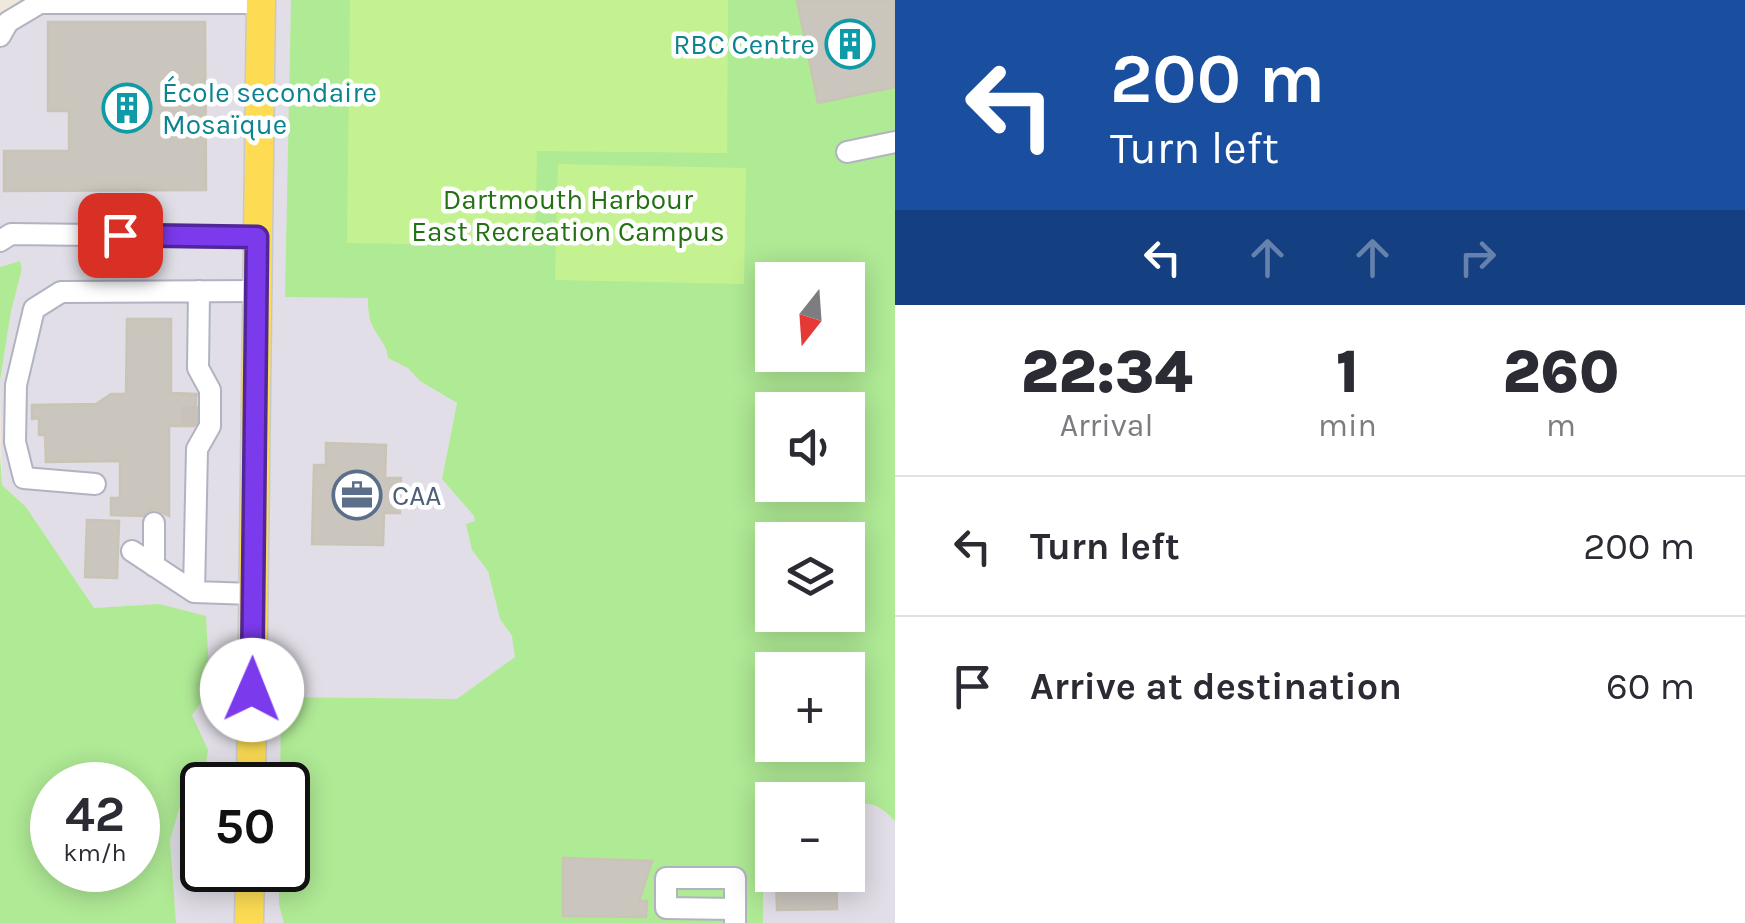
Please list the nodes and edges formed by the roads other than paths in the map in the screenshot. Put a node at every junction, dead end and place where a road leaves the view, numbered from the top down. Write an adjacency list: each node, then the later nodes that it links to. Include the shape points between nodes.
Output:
1 (260, 1): 2 (lane, via 40,3 8,22); 6 (main road)
2 (0, 36)
3 (895, 142): 4 (lane)
4 (846, 152)
5 (4, 232): 6 (lane)
6 (257, 237): 8 (main road)
7 (199, 290): 8 (lane); 9 (lane); 13 (lane, via 61,292 34,310 16,385 14,442 24,478)
8 (256, 291): 18 (main road)
9 (198, 368): 10 (lane); 12 (lane, via 210,390 210,426)
10 (192, 393)
11 (191, 426): 12 (lane)
12 (197, 449): 17 (lane)
13 (94, 484)
14 (154, 524): 16 (lane)
15 (132, 551): 16 (lane)
16 (154, 566): 17 (lane)
17 (194, 592): 18 (lane)
18 (253, 594): 19 (main road)
19 (251, 762)
20 (249, 892): 21 (main road)
21 (248, 923)

